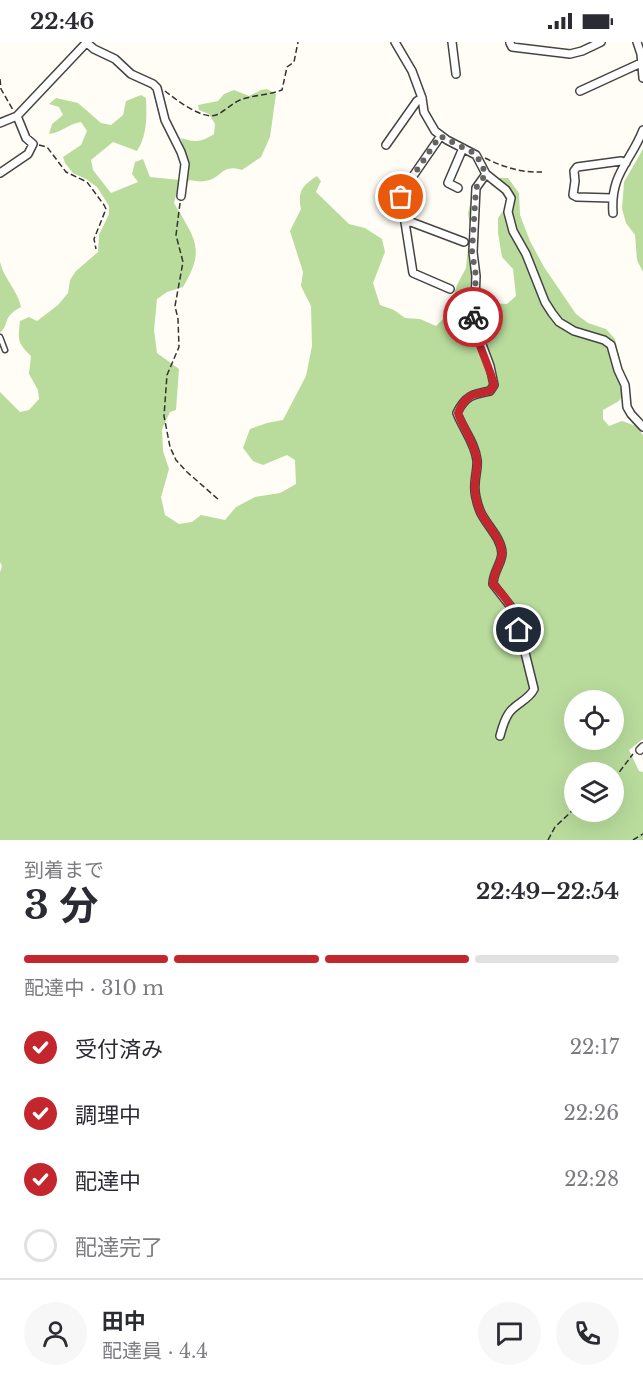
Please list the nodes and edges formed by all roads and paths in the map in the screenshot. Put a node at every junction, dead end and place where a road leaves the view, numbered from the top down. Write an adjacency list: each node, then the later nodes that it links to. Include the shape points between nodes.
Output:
1 (87, 42): 12 (street); 15 (street)
2 (298, 42): 12 (path, via 282,90 240,100 217,115 198,112 165,91)
3 (394, 42): 14 (street, via 412,71)
4 (452, 42): 9 (street)
5 (601, 42): 7 (street, via 570,54)
6 (637, 42): 8 (street)
7 (510, 44)
8 (641, 63): 10 (street); 13 (street)
9 (456, 74)
10 (643, 78)
11 (0, 79): 15 (path)
12 (158, 91): 28 (street, via 165,120 185,165)
13 (580, 91)
14 (422, 98): 18 (street, via 424,112); 20 (street)
15 (17, 116): 16 (street); 19 (street, via 26,138)
16 (0, 123)
17 (643, 130): 23 (street)
18 (440, 136): 21 (street); 31 (street, via 402,192)
19 (33, 144): 25 (street, via 28,154); 33 (path, via 47,147 66,172 87,182 104,205 106,209 94,239)
20 (386, 145)
21 (463, 148): 22 (street); 27 (street, via 448,183)
22 (476, 154): 24 (path, via 499,165); 26 (street)
23 (626, 163): 29 (street); 29 (street, via 577,167 574,171 573,195)
24 (542, 172)
25 (0, 173)
26 (486, 174): 37 (street, via 511,198 508,212 513,231 532,265 545,302 560,322 611,345 625,385 627,407); 39 (street, via 476,188 472,252 476,276 474,323 494,385 490,391 465,399 458,413 478,462 474,486 481,513 502,551 493,584 515,612 534,689 510,711)
27 (458, 188)
28 (181, 196): 38 (path, via 176,235 183,262 175,306 179,347 167,375 164,416 176,460)
29 (612, 198): 30 (street)
30 (613, 213)
31 (405, 223): 32 (street); 34 (street, via 413,273)
32 (464, 242)
33 (96, 249)
34 (450, 289)
35 (0, 337): 36 (lane)
36 (6, 350)
37 (643, 427)
38 (219, 500)
39 (500, 736)
40 (641, 748): 41 (path, via 630,755)
41 (624, 767)
42 (564, 818): 44 (path)
43 (643, 834): 45 (path)
44 (548, 840)
45 (633, 840)

